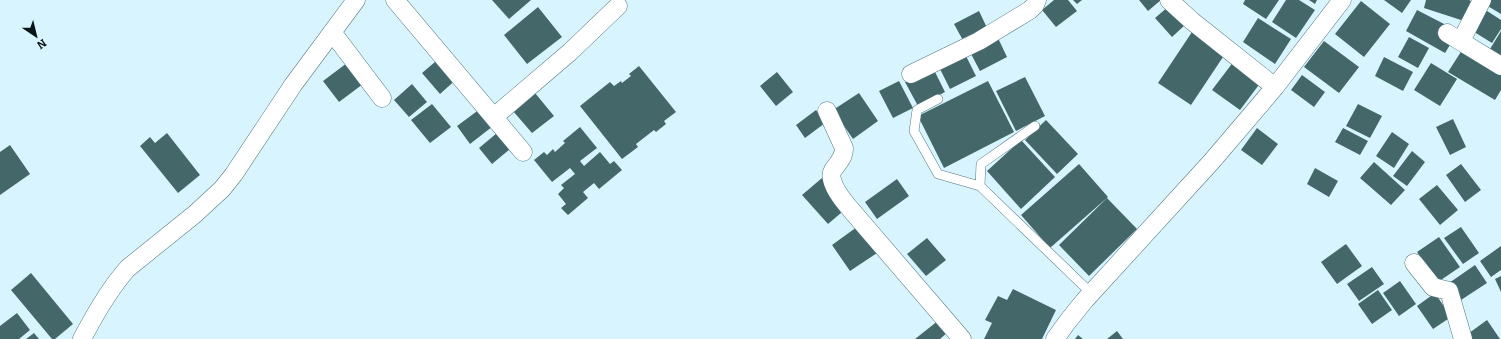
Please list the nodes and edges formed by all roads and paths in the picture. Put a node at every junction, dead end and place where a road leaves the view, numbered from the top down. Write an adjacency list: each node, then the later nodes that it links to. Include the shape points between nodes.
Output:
1 (356, 0): 8 (street)
2 (395, 0): 15 (street)
3 (1037, 0): 10 (street, via 1030,10 979,41)
4 (1169, 0): 11 (street)
5 (1342, 0): 11 (street)
6 (1482, 0): 9 (street, via 1454,37)
7 (618, 6): 15 (street, via 570,52)
8 (332, 32): 12 (street); 21 (street, via 222,189 128,268 101,304)
9 (1501, 66)
10 (912, 74)
11 (1275, 87): 20 (street, via 1212,161)
12 (382, 98)
13 (938, 98): 18 (lane, via 917,110 914,131 938,174)
14 (827, 111): 22 (street, via 844,148 840,162 831,176 839,194)
15 (495, 116): 17 (street)
16 (1035, 126): 18 (lane, via 981,164)
17 (523, 152)
18 (980, 186): 20 (lane)
19 (1414, 263): 24 (street, via 1433,287 1449,291)
20 (1091, 293): 23 (street)
21 (82, 339)
22 (962, 339)
23 (1055, 339)
24 (1463, 339)

